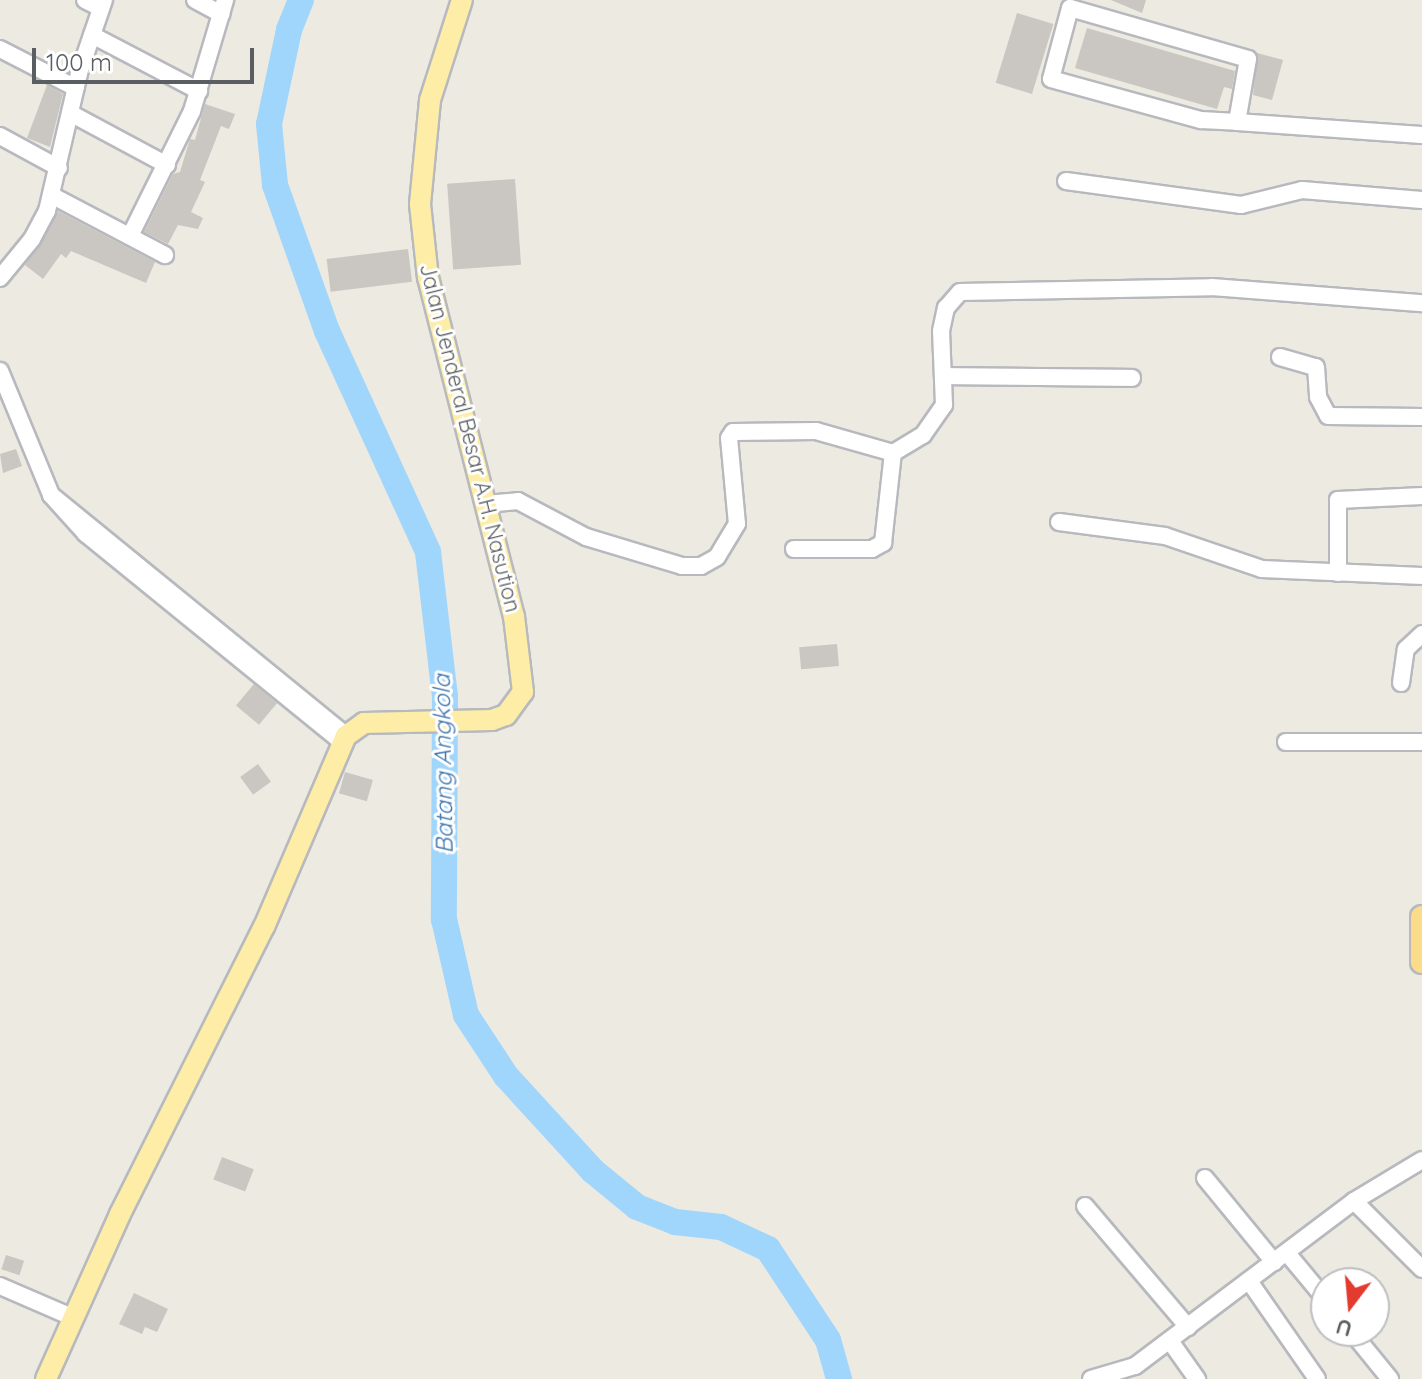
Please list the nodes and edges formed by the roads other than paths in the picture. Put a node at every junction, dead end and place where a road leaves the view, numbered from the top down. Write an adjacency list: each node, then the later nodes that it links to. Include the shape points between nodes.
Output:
1 (85, 0): 4 (street)
2 (195, 0): 5 (street)
3 (462, 0): 30 (main road, Jalan Jenderal Besar A.H. Nasution, via 430,100 420,204 428,278)
4 (102, 4): 6 (street)
5 (223, 7): 9 (street)
6 (92, 35): 8 (street); 9 (street)
7 (0, 49): 8 (street)
8 (76, 88): 10 (street)
9 (199, 91): 14 (street)
10 (70, 113): 14 (street); 15 (street)
11 (1237, 122): 11 (street, via 1193,118 1050,78 1070,8 1248,59); 12 (street)
12 (1422, 135)
13 (0, 136): 15 (street)
14 (167, 165): 19 (street)
15 (59, 168): 17 (street)
16 (1066, 181): 18 (street, via 1241,205 1302,190)
17 (51, 195): 19 (street); 21 (street, via 32,239)
18 (1422, 200)
19 (130, 236): 20 (street)
20 (165, 255)
21 (0, 278)
22 (1422, 303): 25 (street, via 1258,288 966,291 953,297 942,320)
23 (1280, 357): 27 (street, via 1316,367 1318,397 1328,416)
24 (0, 371): 37 (street, via 21,433 51,495)
25 (945, 376): 26 (street); 28 (street, via 946,397 936,423)
26 (1132, 378)
27 (1422, 417)
28 (893, 453): 30 (street, via 816,431 733,432 729,438 737,524 717,557 701,566 682,566 586,537 518,501); 32 (street, via 883,543 872,549)
29 (1422, 496): 33 (street, via 1338,500)
30 (485, 504): 37 (main road, Jalan Jenderal Besar A.H. Nasution, via 524,671 516,706 492,720 364,723)
31 (1059, 522): 33 (street, via 1165,536 1262,569)
32 (794, 549)
33 (1338, 573): 34 (street)
34 (1422, 576)
35 (1422, 634): 36 (street, via 1406,649)
36 (1401, 683)
37 (344, 739): 51 (main road, via 264,927)
38 (1286, 742): 39 (street)
39 (1422, 742)
40 (1422, 917): 41 (highway)
41 (1422, 962)
42 (1422, 1160): 44 (street)
43 (1205, 1178): 46 (street)
44 (1354, 1201): 46 (street); 47 (street)
45 (1085, 1206): 52 (street)
46 (1281, 1257): 48 (street); 49 (street)
47 (1422, 1269)
48 (1249, 1281): 52 (street); 58 (street)
49 (1310, 1285)
50 (0, 1286): 51 (street)
51 (74, 1318): 55 (main road)
52 (1188, 1327): 53 (street)
53 (1170, 1341): 56 (street, via 1123,1373); 57 (street)
54 (1364, 1347): 59 (street)
55 (46, 1379)
56 (1091, 1379)
57 (1197, 1379)
58 (1317, 1379)
59 (1390, 1379)

